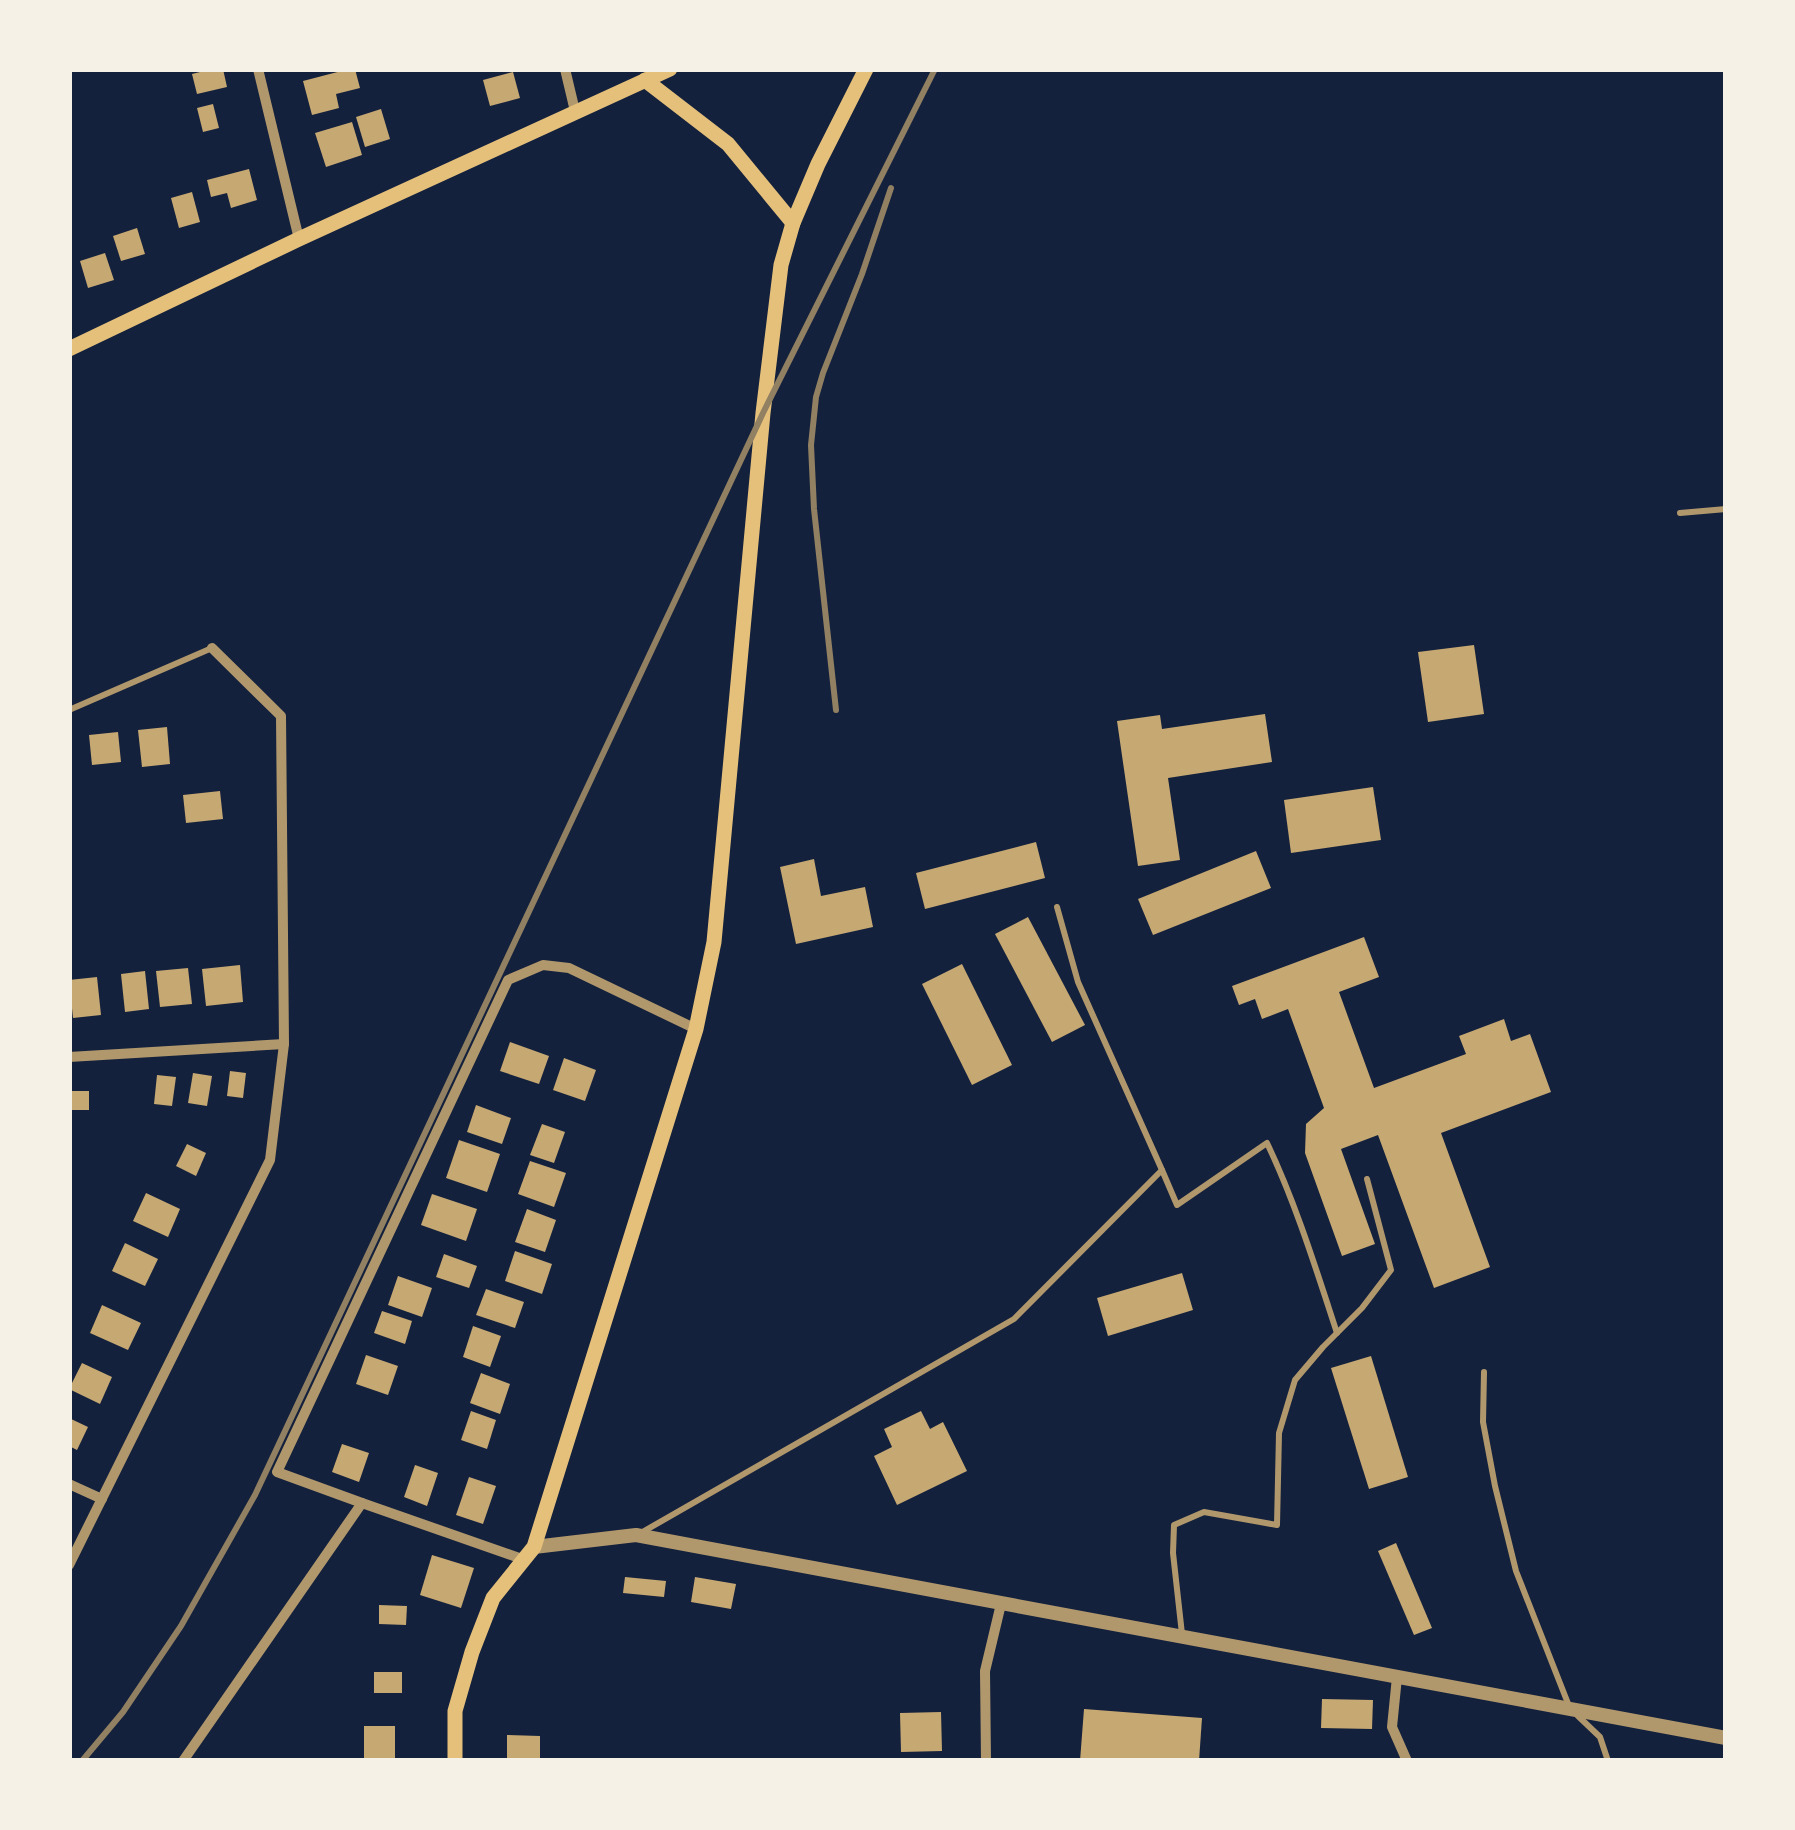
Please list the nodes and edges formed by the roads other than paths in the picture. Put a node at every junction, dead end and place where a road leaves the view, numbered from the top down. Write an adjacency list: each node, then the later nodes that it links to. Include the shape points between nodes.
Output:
1 (257, 69): 8 (street)
2 (565, 69): 6 (street)
3 (670, 69): 5 (main road)
4 (866, 69): 7 (main road)
5 (645, 80): 6 (main road); 7 (main road, via 728,144)
6 (575, 111): 8 (main road)
7 (793, 223): 15 (main road, via 763,413 714,942)
8 (299, 238): 9 (main road)
9 (69, 349)
10 (1726, 509): 11 (lane)
11 (1680, 513)
12 (212, 648): 13 (lane); 16 (street, via 281,716)
13 (69, 710)
14 (1057, 907): 18 (lane, via 1078,982)
15 (696, 1028): 24 (street, via 569,968 542,965 508,980 278,1472); 26 (main road)
16 (284, 1044): 17 (street); 23 (street, via 269,1160)
17 (69, 1057)
18 (1162, 1170): 20 (lane, via 1178,1205 1267,1143); 25 (lane, via 1014,1319)
19 (1366, 1179): 20 (lane, via 1391,1270)
20 (1337, 1333): 29 (lane, via 1295,1379 1279,1433 1277,1526 1204,1512 1174,1525)
21 (1484, 1372): 31 (lane, via 1483,1422 1516,1570)
22 (69, 1484): 23 (street)
23 (102, 1499): 27 (street)
24 (362, 1503): 26 (street); 33 (street)
25 (636, 1535): 26 (street); 28 (street)
26 (530, 1553): 34 (main road, via 493,1598 472,1652 455,1711)
27 (69, 1565)
28 (1001, 1604): 29 (street); 35 (street, via 985,1671)
29 (1183, 1638): 30 (street)
30 (1396, 1677): 31 (street); 36 (street, via 1392,1727)
31 (1571, 1709): 32 (street); 37 (lane, via 1600,1737)
32 (1726, 1738)
33 (183, 1761)
34 (455, 1761)
35 (986, 1761)
36 (1406, 1761)
37 (1608, 1761)

